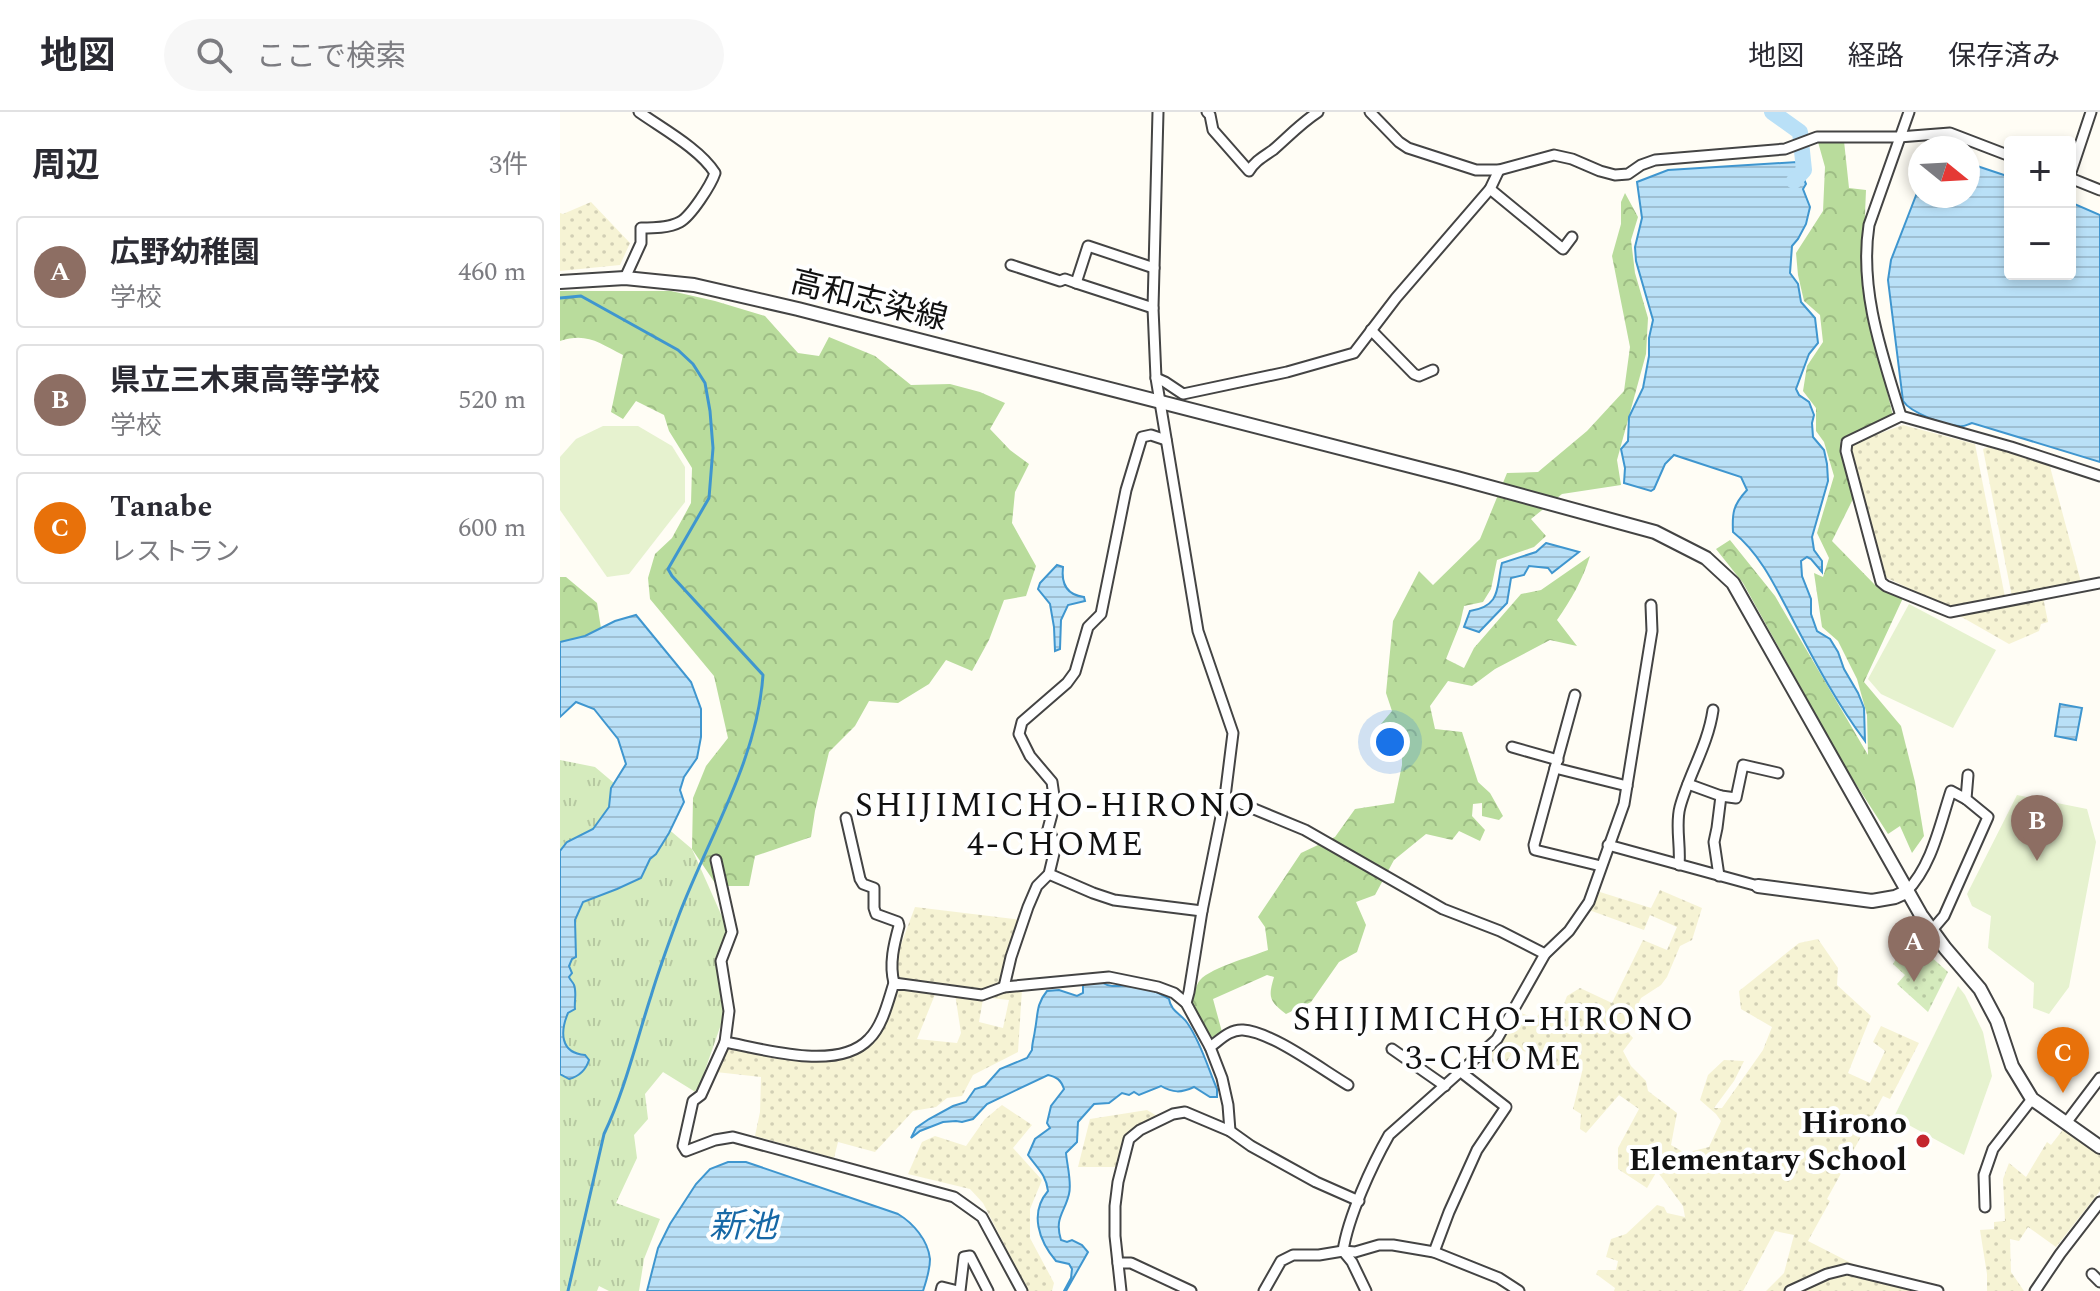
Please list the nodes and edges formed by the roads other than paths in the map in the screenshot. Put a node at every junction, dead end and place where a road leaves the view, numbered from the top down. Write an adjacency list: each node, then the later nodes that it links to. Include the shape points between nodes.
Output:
1 (639, 112): 18 (street, via 699,155 715,173 679,223 641,228 641,243)
2 (1158, 112): 17 (street)
3 (1207, 112): 4 (street, via 1213,130 1249,171)
4 (1318, 112)
5 (1370, 112): 11 (street, via 1408,148 1476,170)
6 (1909, 112): 8 (street)
7 (2091, 112): 10 (street)
8 (1899, 137): 9 (street, via 1950,133); 11 (street, via 1817,137 1785,149 1655,160 1628,174 1615,175 1554,155); 26 (street, via 1866,240 1867,290)
9 (2004, 154)
10 (2076, 158)
11 (1499, 170): 13 (street)
12 (2076, 180): 14 (street)
13 (1490, 189): 15 (street, via 1563,249); 22 (street)
14 (2100, 190)
15 (1572, 237)
16 (1011, 265): 20 (street)
17 (1154, 268): 20 (street, via 1088,246); 21 (street)
18 (625, 278): 19 (street, 高和志染線); 25 (street, 高和志染線, via 694,285)
19 (560, 282)
20 (1076, 283): 21 (street)
21 (1153, 308): 24 (street)
22 (1371, 330): 23 (street, via 1414,374); 24 (street, via 1354,353 1287,372 1183,394)
23 (1433, 370)
24 (1156, 378): 25 (street)
25 (1161, 402): 27 (street); 50 (street, 高和志染線, via 1655,532 1706,558 1733,583)
26 (1901, 416): 28 (street); 29 (street, via 1847,442 1881,582 1950,612)
27 (1166, 440): 40 (street, via 1198,631 1233,733); 47 (street, via 1142,437 1101,614 1088,627 1075,672 1022,722 1019,734 1030,756 1052,782 1055,803 1048,829 1056,845)
28 (2100, 476)
29 (2100, 583)
30 (1651, 605): 38 (street, via 1652,631)
31 (1575, 695): 34 (street)
32 (1713, 710): 37 (street)
33 (1512, 747): 34 (street)
34 (1557, 764): 38 (street); 46 (street, via 1535,850)
35 (1778, 773): 39 (street, via 1743,765 1736,798)
36 (1968, 775): 41 (street)
37 (1688, 784): 39 (street); 45 (street, via 1679,812)
38 (1627, 786): 43 (street)
39 (1721, 796): 48 (street, via 1714,842)
40 (1225, 797): 51 (street); 53 (street, via 1305,830 1443,909)
41 (1966, 799): 50 (street, via 1951,791 1926,864); 52 (street, via 1988,817 1944,916)
42 (846, 818): 54 (street, via 860,879 874,888 876,914 898,922)
43 (1608, 845): 45 (street); 46 (street)
44 (716, 860): 57 (street, via 732,932 721,961 729,1011)
45 (1679, 865): 48 (street)
46 (1601, 866): 53 (street, via 1584,910)
47 (1049, 874): 51 (street, via 1114,900); 55 (street, via 1028,907)
48 (1719, 876): 49 (street)
49 (1758, 886): 50 (street, via 1872,901)
50 (1906, 892): 52 (street, 高和志染線)
51 (1202, 911): 56 (street)
52 (1932, 930): 64 (street, 高和志染線, via 1980,989)
53 (1545, 954): 60 (street, via 1497,1039)
54 (894, 983): 55 (street, via 982,995); 57 (street, via 878,1026 858,1048 801,1056)
55 (1004, 987): 56 (street, via 1109,977 1158,987)
56 (1186, 1003): 58 (street)
57 (725, 1042): 77 (street, via 701,1095 693,1101 686,1151 733,1137 954,1197 982,1217)
58 (1210, 1047): 62 (street, via 1242,1030 1268,1037); 66 (street, via 1222,1078)
59 (1392, 1049): 63 (street)
60 (1461, 1072): 63 (street); 72 (street, via 1506,1107 1477,1150)
61 (2100, 1079): 65 (street)
62 (1348, 1085)
63 (1445, 1086): 68 (street, via 1389,1135)
64 (2032, 1099): 65 (street); 70 (street, via 1993,1149 1984,1175)
65 (2066, 1123): 67 (street)
66 (1230, 1131): 68 (street); 73 (street, via 1185,1112 1129,1139 1115,1206)
67 (2100, 1147)
68 (1359, 1201): 71 (street)
69 (2100, 1202): 85 (street)
70 (1985, 1207)
71 (1343, 1251): 72 (street, via 1393,1245); 80 (street, via 1293,1255 1281,1261); 81 (street)
72 (1434, 1252): 82 (street)
73 (1118, 1263): 78 (street); 79 (street, via 1131,1263)
74 (941, 1291): 75 (street)
75 (959, 1291): 76 (street, via 964,1257 970,1256)
76 (988, 1291)
77 (1022, 1291)
78 (1121, 1291)
79 (1191, 1291)
80 (1264, 1291)
81 (1366, 1291)
82 (1519, 1291)
83 (1790, 1291): 84 (street, via 1847,1269)
84 (1938, 1291)
85 (2035, 1291)

